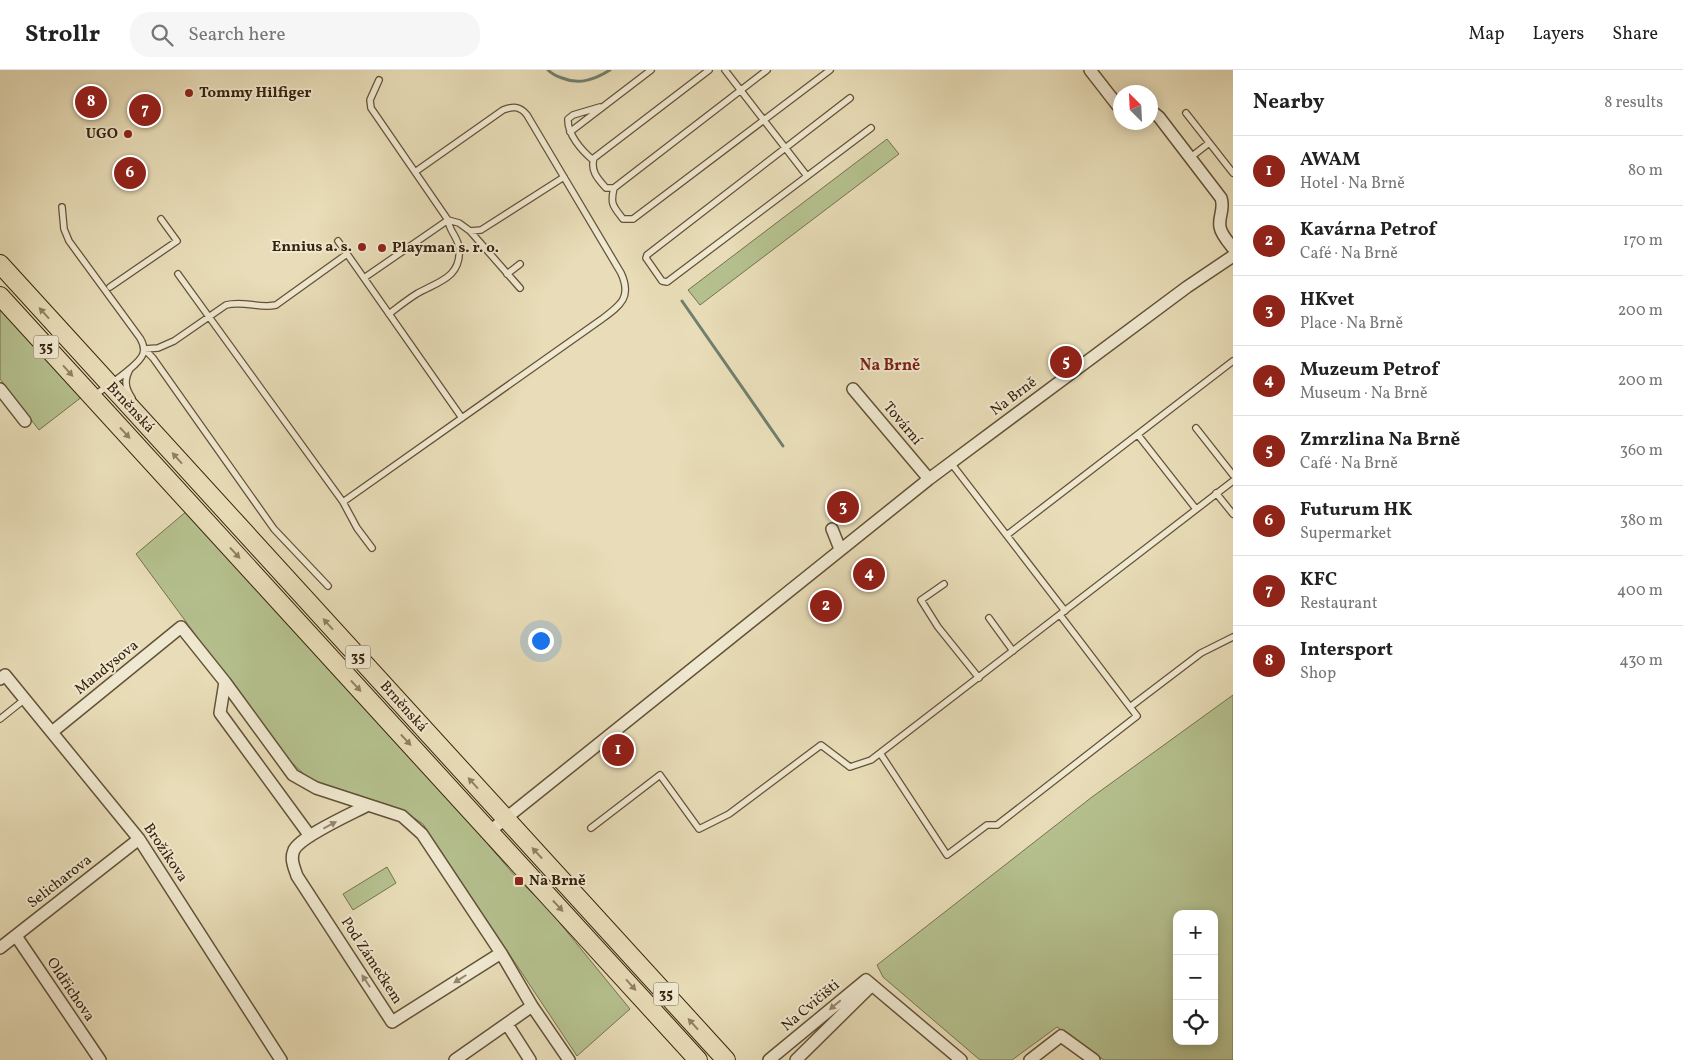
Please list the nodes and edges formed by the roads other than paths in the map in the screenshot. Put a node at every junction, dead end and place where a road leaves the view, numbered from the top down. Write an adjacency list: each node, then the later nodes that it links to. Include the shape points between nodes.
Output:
1 (651, 70): 11 (lane)
2 (709, 70): 20 (lane)
3 (725, 70): 8 (lane)
4 (767, 70): 8 (lane)
5 (830, 70): 14 (lane)
6 (1090, 70): 10 (street)
7 (379, 80): 21 (lane, via 370,100 371,108)
8 (741, 90): 14 (lane); 25 (lane)
9 (850, 98): 18 (lane)
10 (1113, 100)
11 (602, 107): 16 (lane); 16 (lane, via 573,115 568,119)
12 (1186, 113): 17 (lane)
13 (1158, 116): 19 (street)
14 (764, 120): 18 (lane); 25 (lane, via 632,219 623,219 613,206)
15 (872, 128): 23 (lane)
16 (570, 132): 20 (lane)
17 (1209, 143): 19 (lane); 22 (lane)
18 (785, 148): 23 (lane); 23 (lane, via 647,255 662,281 667,282)
19 (1190, 157): 31 (street, via 1221,198 1220,226)
20 (593, 160): 25 (lane, via 598,179 606,188)
21 (415, 172): 24 (lane, via 498,113 514,107 527,115); 28 (lane)
22 (1233, 173)
23 (807, 176)
24 (564, 177): 29 (lane, via 485,228); 51 (lane, via 621,273 626,289 623,299 602,319)
25 (614, 188)
26 (62, 207): 44 (lane, via 68,241 140,338)
27 (161, 219): 39 (lane, via 177,241)
28 (448, 220): 29 (lane); 38 (lane); 42 (lane, via 459,248 454,272)
29 (470, 231): 37 (lane)
30 (338, 241): 32 (lane)
31 (1233, 248)
32 (347, 254): 38 (lane); 43 (lane, via 276,306 231,304)
33 (1233, 256): 56 (street, Na Brně)
34 (0, 264): 47 (main road, Brněnská / 35, one-way to 34)
35 (520, 264): 37 (lane)
36 (178, 274): 43 (lane)
37 (507, 274): 40 (lane)
38 (364, 278): 42 (lane)
39 (110, 287)
40 (520, 288)
41 (0, 296): 50 (main road, Brněnská / 35, one-way to 50)
42 (389, 314): 51 (lane)
43 (209, 316): 44 (lane, via 164,346); 61 (lane)
44 (144, 349): 46 (lane, via 141,358); 69 (lane, via 274,530)
45 (1233, 362): 55 (lane)
46 (131, 368): 47 (lane); 54 (lane, via 126,380 127,389)
47 (109, 384): 50 (lane); 54 (main road, Brněnská / 35)
48 (0, 389): 52 (street)
49 (852, 389): 58 (street, Tovární)
50 (92, 397): 86 (main road, Brněnská / 35, one-way to 86)
51 (462, 418): 61 (lane)
52 (25, 421)
53 (1196, 428): 57 (lane)
54 (156, 435): 84 (main road, Brněnská / 35, one-way to 54)
55 (1138, 435): 62 (lane); 65 (lane)
56 (951, 463): 58 (street, Na Brně); 65 (lane)
57 (1233, 475)
58 (929, 479): 67 (street, Na Brně)
59 (1233, 481): 60 (lane)
60 (1216, 494): 62 (lane); 63 (lane)
61 (343, 502): 66 (lane)
62 (1196, 509): 70 (lane)
63 (1233, 514)
64 (832, 529): 67 (street)
65 (1007, 535): 70 (lane)
66 (372, 548)
67 (840, 549): 84 (street, Na Brně)
68 (944, 584): 76 (lane, via 921,600)
69 (328, 586)
70 (1065, 611): 71 (lane)
71 (1060, 615): 74 (lane); 79 (lane)
72 (989, 618): 74 (lane)
73 (1233, 637): 79 (lane, via 1201,653)
74 (1013, 651): 76 (lane)
75 (3, 677): 78 (street, Brožíkova)
76 (979, 678): 82 (lane)
77 (225, 682): 81 (street, Mandysova, via 181,627); 83 (street, via 293,775 316,788); 87 (street, via 220,713)
78 (26, 699): 80 (lane); 81 (street, Brožíkova)
79 (1130, 707): 82 (lane, via 1137,716 997,825 987,825 947,855)
80 (0, 719)
81 (52, 732): 88 (street, Brožíkova)
82 (880, 753): 85 (lane, via 871,760 850,767 821,744 729,814 699,829 660,775)
83 (368, 804): 87 (street, Pod Zámečkem, one-way to 83); 91 (street, via 402,816 422,834)
84 (506, 819): 86 (street, Na Brně); 101 (main road, Brněnská / 35, one-way to 84)
85 (591, 828)
86 (490, 831): 100 (main road, Brněnská / 35, one-way to 100)
87 (310, 836): 91 (street, Pod Zámečkem, one-way to 87, via 392,1022 297,876 292,861 294,849)
88 (139, 839): 89 (street, Selicharova); 96 (street, Brožíkova)
89 (16, 936): 90 (street, Selicharova); 95 (street, Oldřichova)
90 (0, 948)
91 (502, 953): 93 (street)
92 (872, 985): 102 (street, Na Cvičišti, one-way to 102, via 866,980); 103 (street, Na Cvičišti); 104 (street)
93 (532, 1006): 94 (street); 99 (street)
94 (507, 1024): 97 (street); 98 (street)
95 (100, 1060)
96 (281, 1060)
97 (455, 1060)
98 (530, 1060)
99 (569, 1060)
100 (698, 1060)
101 (726, 1060)
102 (769, 1060)
103 (796, 1060)
104 (961, 1060)
105 (1030, 1060): 106 (street, via 1061,1036)
106 (1094, 1060)

